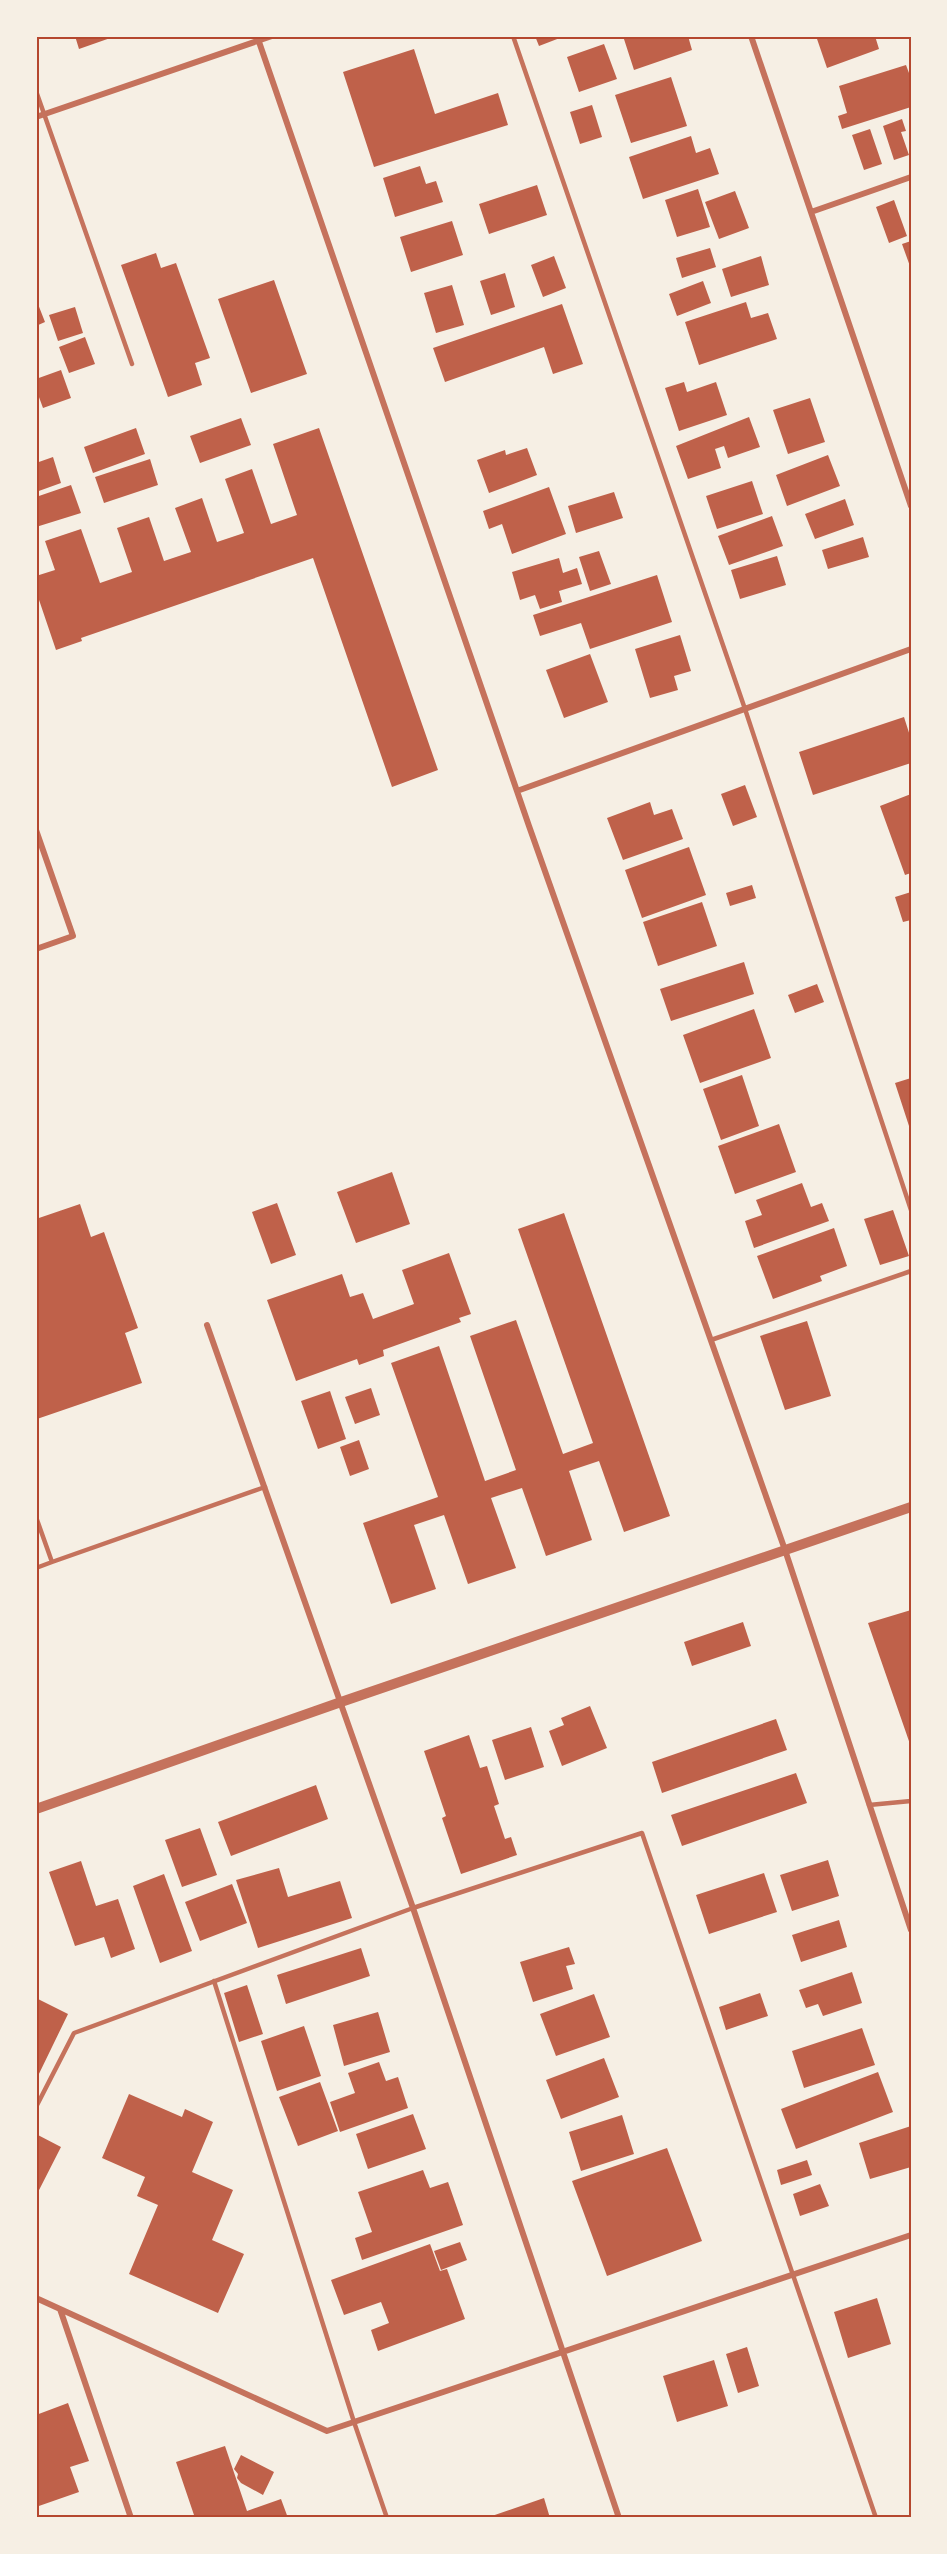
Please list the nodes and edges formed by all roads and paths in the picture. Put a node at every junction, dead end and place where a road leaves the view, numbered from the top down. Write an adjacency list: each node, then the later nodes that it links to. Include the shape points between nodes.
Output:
1 (272, 36): 4 (street)
2 (513, 36): 13 (lane)
3 (751, 36): 9 (street)
4 (258, 38): 6 (street); 14 (street)
5 (36, 91): 6 (lane)
6 (44, 114): 7 (street); 10 (lane)
7 (36, 117)
8 (911, 177): 9 (street)
9 (811, 212): 11 (street)
10 (132, 364)
11 (911, 506)
12 (911, 649): 13 (street)
13 (745, 709): 14 (street); 17 (lane)
14 (517, 791): 20 (street)
15 (36, 830): 16 (street, via 73,936)
16 (36, 950)
17 (911, 1210)
18 (911, 1272): 20 (lane)
19 (207, 1324): 21 (street)
20 (711, 1340): 24 (street)
21 (265, 1487): 25 (lane); 27 (street)
22 (911, 1507): 24 (street)
23 (36, 1516): 25 (lane)
24 (785, 1550): 27 (street); 29 (street)
25 (52, 1562): 26 (lane)
26 (36, 1568)
27 (341, 1702): 30 (street); 31 (street)
28 (911, 1801): 29 (lane)
29 (869, 1805): 32 (street)
30 (36, 1809)
31 (413, 1908): 33 (lane); 36 (lane, via 642,1833); 39 (street)
32 (911, 1930)
33 (214, 1981): 34 (lane, via 74,2033); 40 (lane)
34 (36, 2107)
35 (911, 2235): 36 (street)
36 (792, 2275): 39 (street); 44 (lane)
37 (36, 2298): 38 (street)
38 (60, 2309): 40 (street, via 327,2431); 41 (street)
39 (561, 2352): 40 (street); 43 (street)
40 (354, 2422): 42 (lane)
41 (131, 2518)
42 (387, 2518)
43 (619, 2518)
44 (876, 2518)

